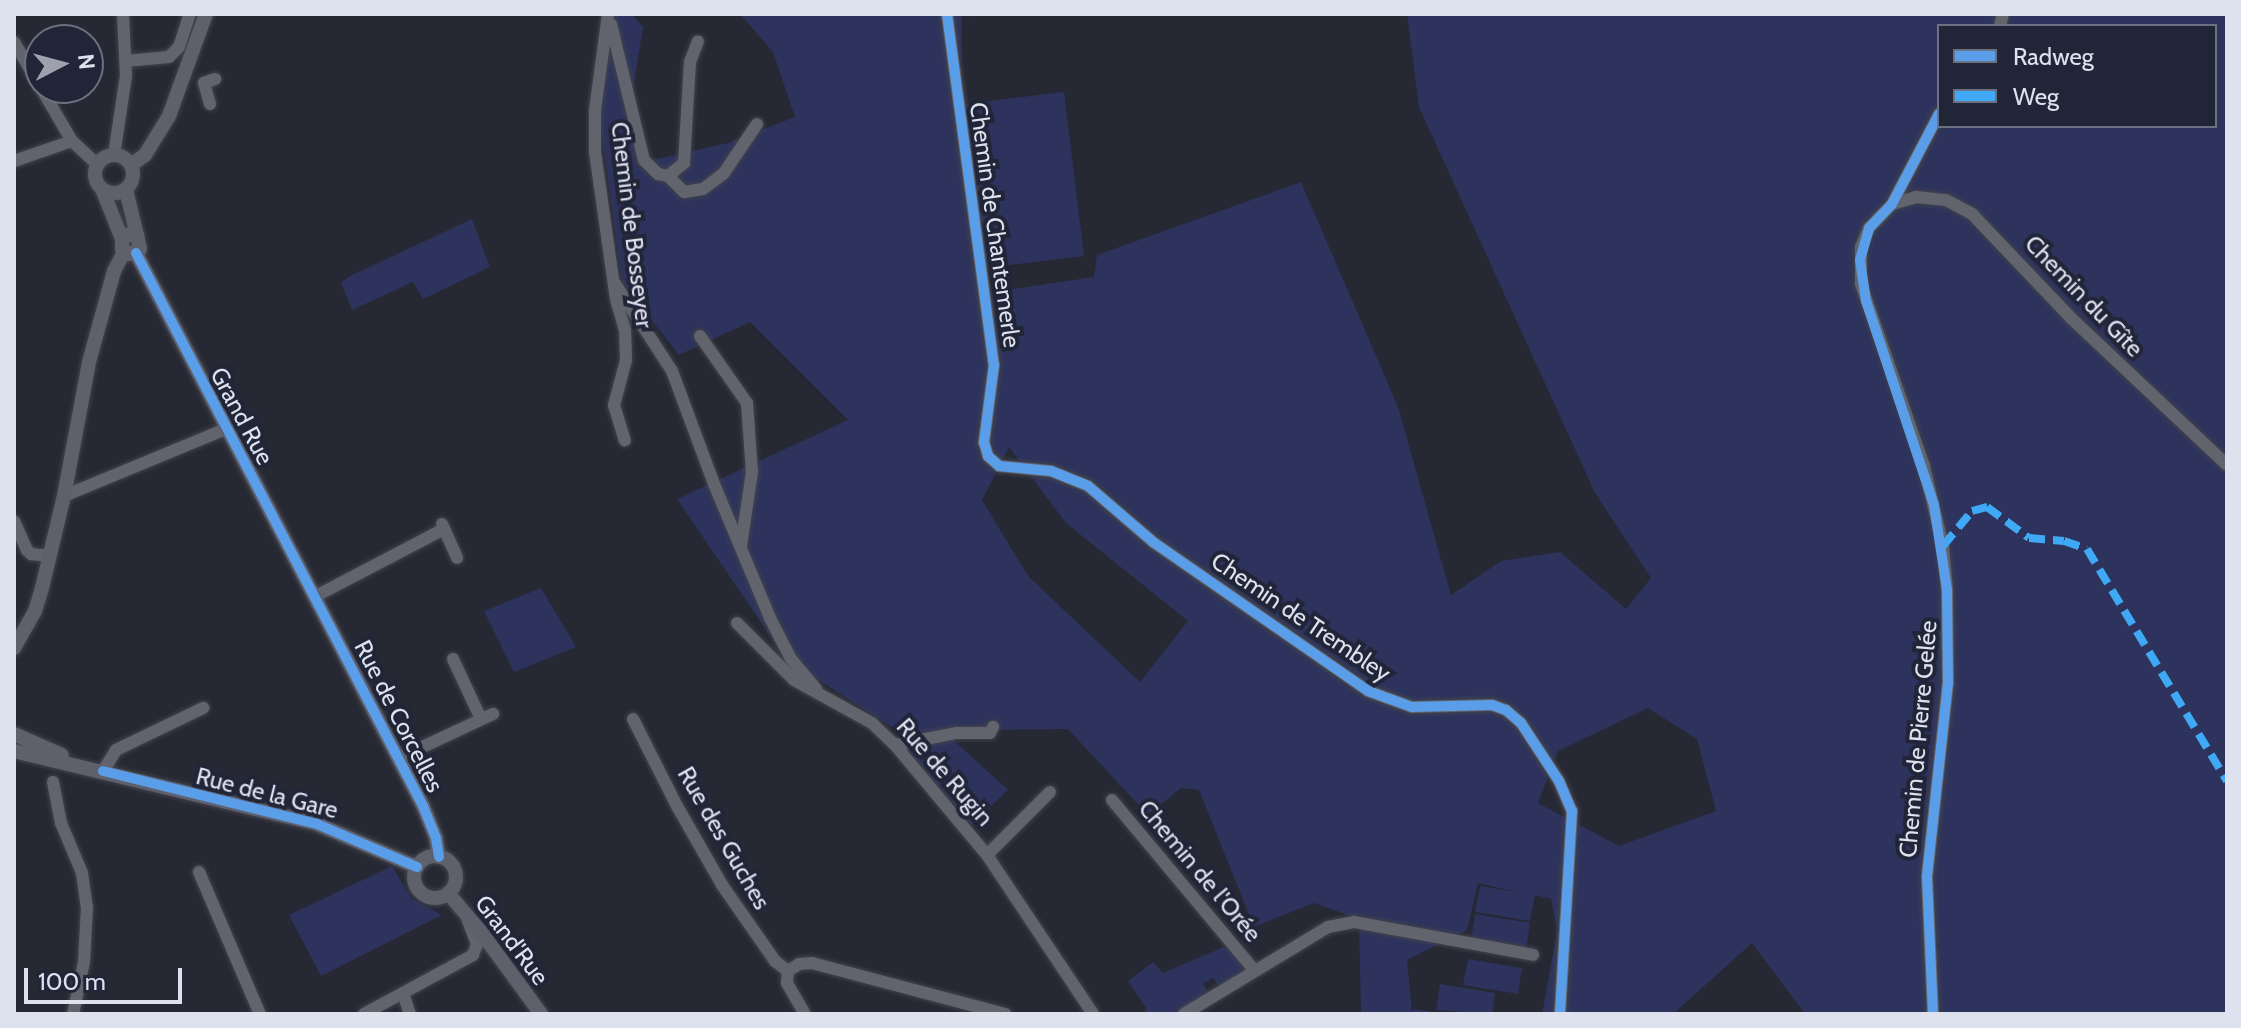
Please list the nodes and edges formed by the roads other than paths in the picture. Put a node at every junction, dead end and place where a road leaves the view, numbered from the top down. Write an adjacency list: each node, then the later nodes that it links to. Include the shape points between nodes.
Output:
1 (123, 14): 7 (street)
2 (190, 14): 7 (street, via 179,47 169,57)
3 (206, 14): 17 (main road, via 169,116 145,155)
4 (608, 14): 18 (street, via 644,160); 23 (street, Chemin de Bosseyer, via 595,152)
5 (947, 14): 27 (street, Chemin de Chantemerle, via 994,365)
6 (698, 41): 18 (street, via 690,62 684,163)
7 (126, 61): 14 (street)
8 (215, 79): 10 (street, via 204,83)
9 (50, 104): 13 (street)
10 (210, 104)
11 (1937, 117): 21 (street, Chemin de Pierre Gelée)
12 (757, 124): 18 (street, via 724,173 703,189 684,192)
13 (72, 141): 15 (street); 16 (street)
14 (114, 155): 16 (main road); 17 (main road)
15 (14, 161)
16 (97, 164): 19 (main road, via 95,175)
17 (131, 165): 20 (main road, via 133,176)
18 (668, 176)
19 (102, 189): 20 (main road, via 114,194); 22 (main road)
20 (126, 190): 22 (main road)
21 (1892, 204): 28 (street, Chemin du Gîte, via 1934,197 1981,220 2071,318); 70 (street, Chemin de Pierre Gelée, via 1864,237 1861,284 1934,505 1950,626 1927,876)
22 (130, 245): 25 (main road, Grand Rue); 29 (main road, via 114,271 88,365)
23 (614, 282): 26 (street, Chemin de Bosseyer, via 626,360 614,405); 31 (street, Rue de Rugin, via 672,371)
24 (700, 336): 31 (street, via 747,403 752,472)
25 (226, 429): 29 (street); 34 (main road, Grand Rue)
26 (625, 440)
27 (984, 442): 69 (street, Chemin de Trembley, via 988,456 999,466 1051,471 1088,486 1153,542 1368,691 1412,707 1492,705 1521,723 1572,811)
28 (2227, 465)
29 (64, 496): 32 (main road)
30 (14, 521): 32 (street, via 31,554)
31 (741, 546): 38 (street, Rue de Rugin, via 791,659)
32 (50, 556): 36 (main road, via 35,611)
33 (457, 558): 34 (street, via 442,525)
34 (314, 597): 45 (main road, Rue de Corcelles)
35 (737, 623): 38 (street, Rue de Rugin, via 794,680)
36 (14, 648)
37 (453, 659): 45 (street, via 487,716)
38 (825, 697): 43 (street, Rue de Rugin, via 872,723)
39 (203, 708): 46 (street, via 116,750)
40 (633, 719): 58 (street, Rue des Guches, via 722,885 775,961)
41 (993, 727): 43 (street, via 990,733 957,733)
42 (14, 734): 46 (main road, Rue de la Gare)
43 (895, 745): 50 (street, Rue de Rugin)
44 (14, 751): 46 (main road, Rue de la Gare)
45 (399, 758): 51 (main road, Rue de Corcelles, via 431,823)
46 (103, 771): 52 (main road, Rue de la Gare, via 317,824)
47 (53, 782): 60 (street, via 61,823 82,873 87,907 84,962)
48 (1050, 792): 50 (street, Rue de Rugin)
49 (1112, 800): 57 (street, Chemin de l'Orée)
50 (987, 855): 67 (street, Rue de Rugin)
51 (439, 857): 52 (main road, via 426,858); 54 (main road, via 451,863 456,876)
52 (417, 867): 54 (main road, via 415,881 422,893 435,898)
53 (199, 872): 61 (street)
54 (448, 893): 55 (main road, Grand'Rue)
55 (466, 914): 59 (street, via 475,952); 64 (main road, Grand'Rue)
56 (1533, 955): 57 (street, via 1354,922 1328,927)
57 (1254, 970): 68 (street)
58 (788, 971): 65 (street, via 787,983); 66 (street, via 812,963)
59 (403, 993): 62 (street); 63 (street)
60 (73, 1014)
61 (260, 1014)
62 (364, 1014)
63 (410, 1014)
64 (541, 1014)
65 (805, 1014)
66 (1005, 1014)
67 (1093, 1014)
68 (1184, 1014)
69 (1560, 1014)
70 (1933, 1014)

